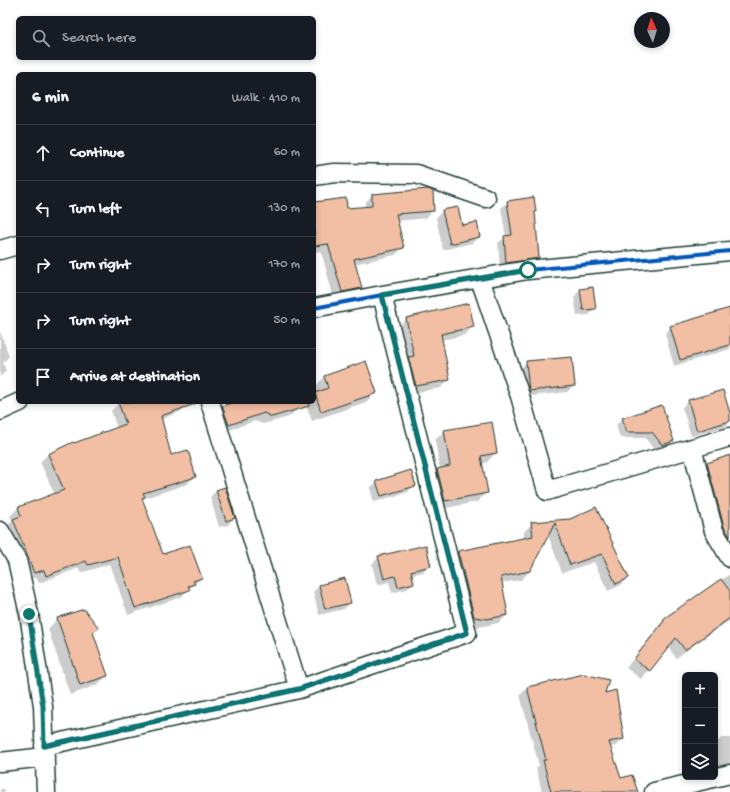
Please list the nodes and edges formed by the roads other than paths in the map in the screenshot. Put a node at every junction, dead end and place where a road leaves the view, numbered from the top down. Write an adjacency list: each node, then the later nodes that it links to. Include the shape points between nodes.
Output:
1 (316, 176): 2 (street, via 334,173 416,174)
2 (486, 198)
3 (16, 246): 4 (street)
4 (0, 250)
5 (730, 251): 6 (street, via 528,270)
6 (480, 279): 7 (street); 13 (street, via 520,396 547,491)
7 (382, 295): 8 (street); 16 (street, via 467,633)
8 (316, 308)
9 (16, 404): 11 (street)
10 (211, 404): 16 (street)
11 (0, 411)
12 (730, 437): 13 (street)
13 (692, 448): 15 (street, via 714,531)
14 (0, 531): 17 (street, via 17,560 29,614 43,706)
15 (730, 558)
16 (299, 689): 17 (street)
17 (44, 752): 18 (street); 20 (street)
18 (0, 762)
19 (730, 774): 21 (street)
20 (46, 792)
21 (654, 792)

